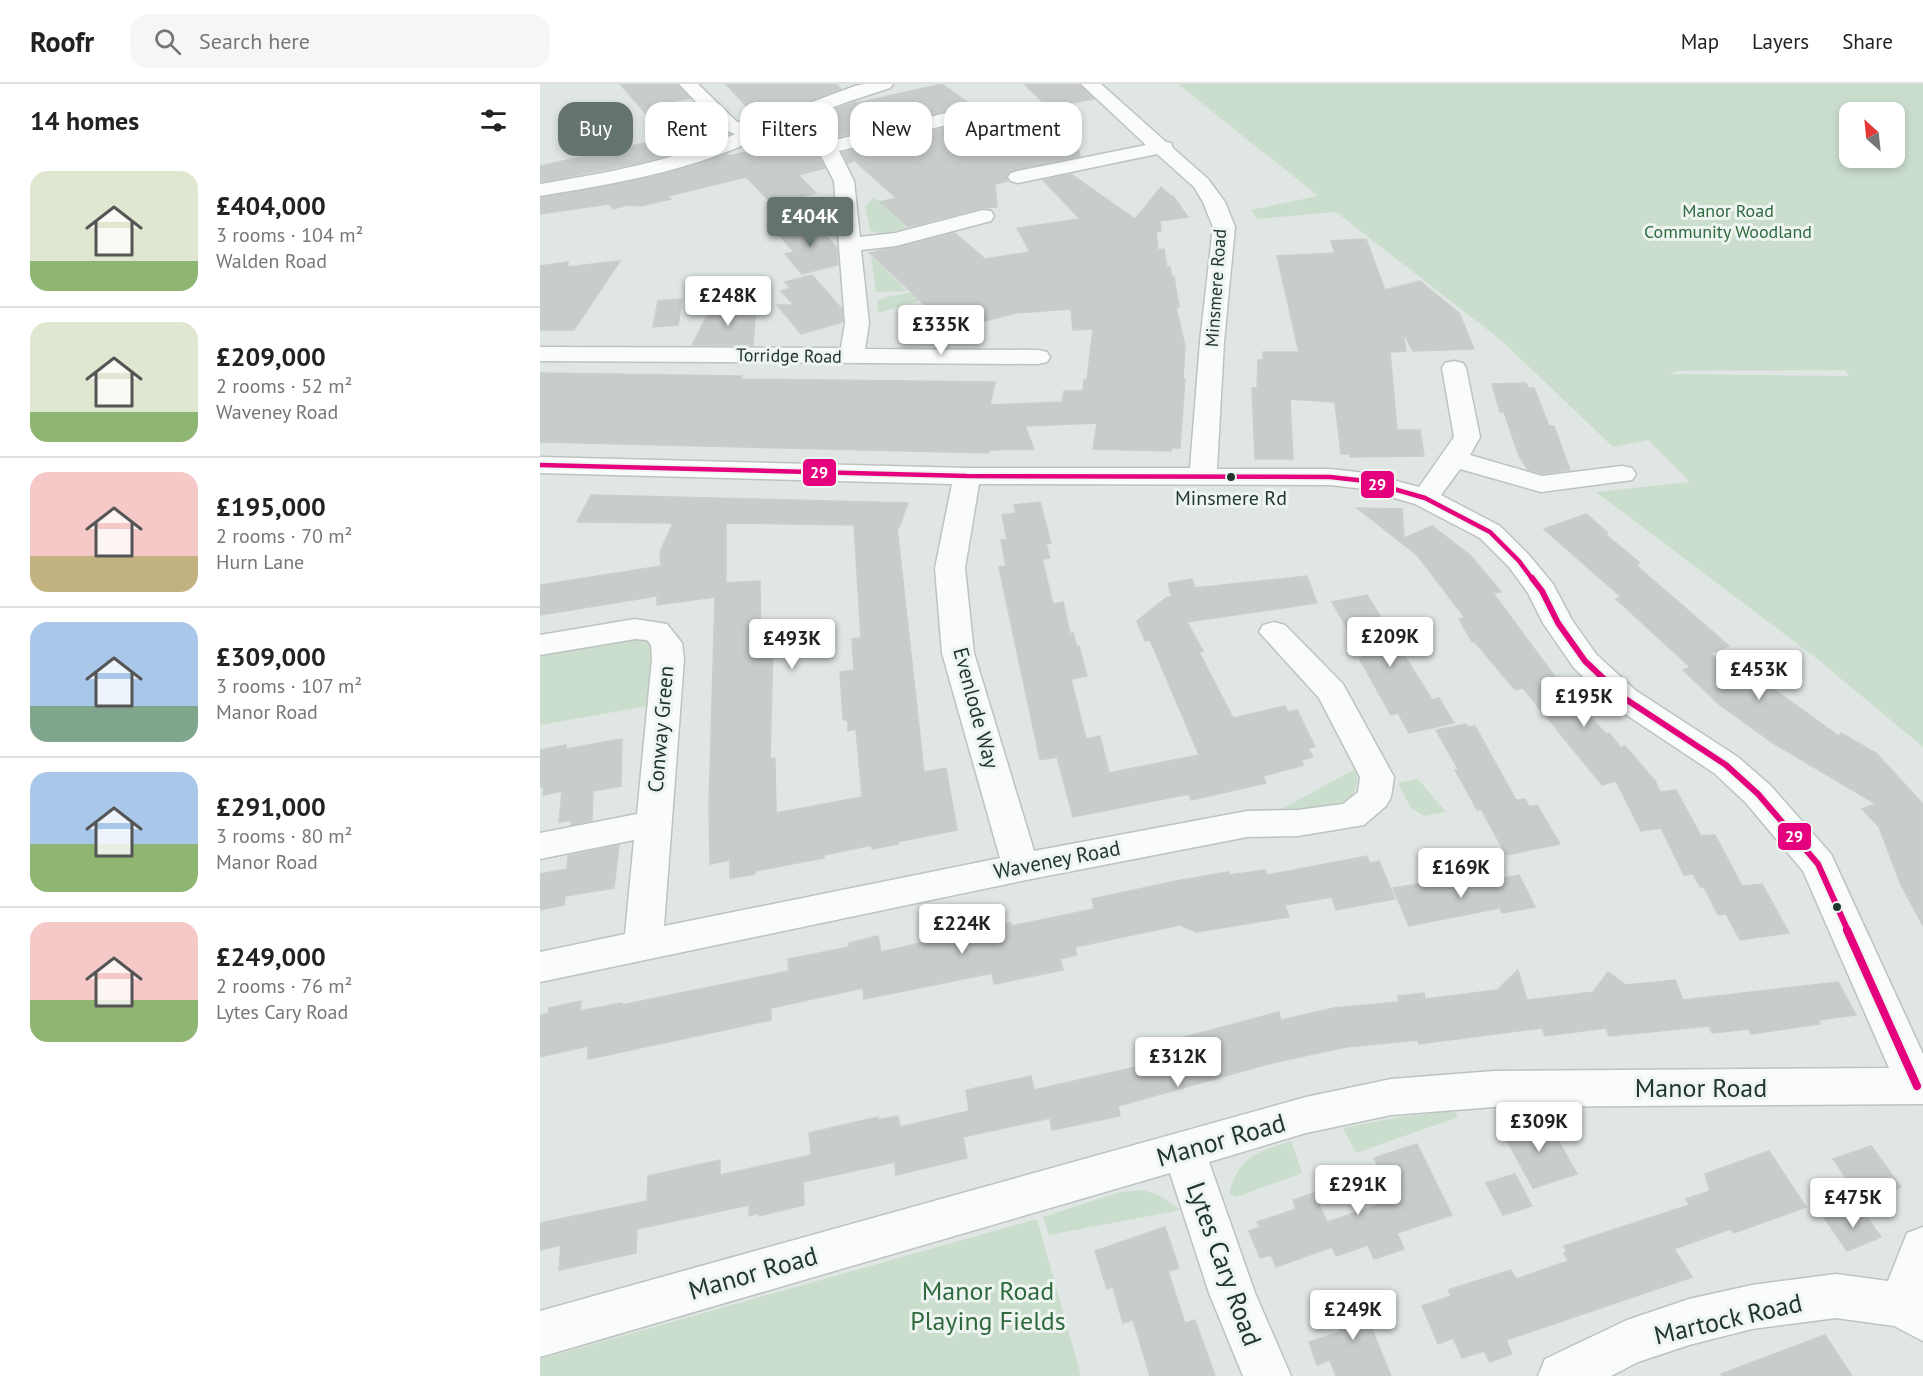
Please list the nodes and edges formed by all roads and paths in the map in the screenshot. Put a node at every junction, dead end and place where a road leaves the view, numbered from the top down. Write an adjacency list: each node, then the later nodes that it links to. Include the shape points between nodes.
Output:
1 (688, 84): 6 (street, via 729,125)
2 (884, 84): 4 (street)
3 (1090, 84): 9 (street, Minsmere Road)
4 (828, 102)
5 (944, 120): 8 (street)
6 (740, 130)
7 (740, 139): 12 (street, via 648,169)
8 (838, 145)
9 (1164, 147): 11 (street); 23 (street, Minsmere Road, via 1201,183 1224,227)
10 (831, 156): 14 (street, via 844,181)
11 (1018, 177)
12 (540, 190)
13 (983, 216): 14 (street, via 886,241)
14 (850, 245): 16 (street, via 857,323)
15 (540, 354): 16 (street, Torridge Road)
16 (852, 357): 17 (street, Torridge Road)
17 (1038, 359)
18 (1428, 380): 19 (street, via 1455,373 1467,437)
19 (1454, 459): 21 (street, via 1541,484); 24 (street)
20 (540, 465): 22 (street)
21 (1622, 474)
22 (967, 476): 23 (street); 29 (street, Evenlode Way, via 950,568 958,654)
23 (1203, 476): 24 (street, via 1330,477 1366,481)
24 (1425, 498): 32 (street, via 1490,532 1542,591 1558,623 1585,661 1624,698 1726,765 1797,836 1818,864)
25 (1274, 632): 29 (street, Waveney Road, via 1332,692 1377,777 1374,797 1352,816 1247,824)
26 (540, 645): 27 (street, Conway Green, via 635,629 656,631 666,643 668,659)
27 (652, 824): 28 (street); 30 (street, Conway Green)
28 (540, 846)
29 (1021, 867): 30 (street, Waveney Road)
30 (643, 947): 31 (street, Waveney Road)
31 (540, 967)
32 (1920, 1086): 33 (street, Manor Road, via 1494,1089 1391,1097 1306,1115)
33 (1184, 1151): 36 (street, Manor Road); 37 (street, Lytes Cary Road)
34 (1923, 1248): 35 (street, Martock Road)
35 (1912, 1312): 38 (street, Martock Road, via 1836,1296 1752,1307 1689,1322 1627,1343)
36 (540, 1334)
37 (1267, 1376)
38 (1562, 1376)

